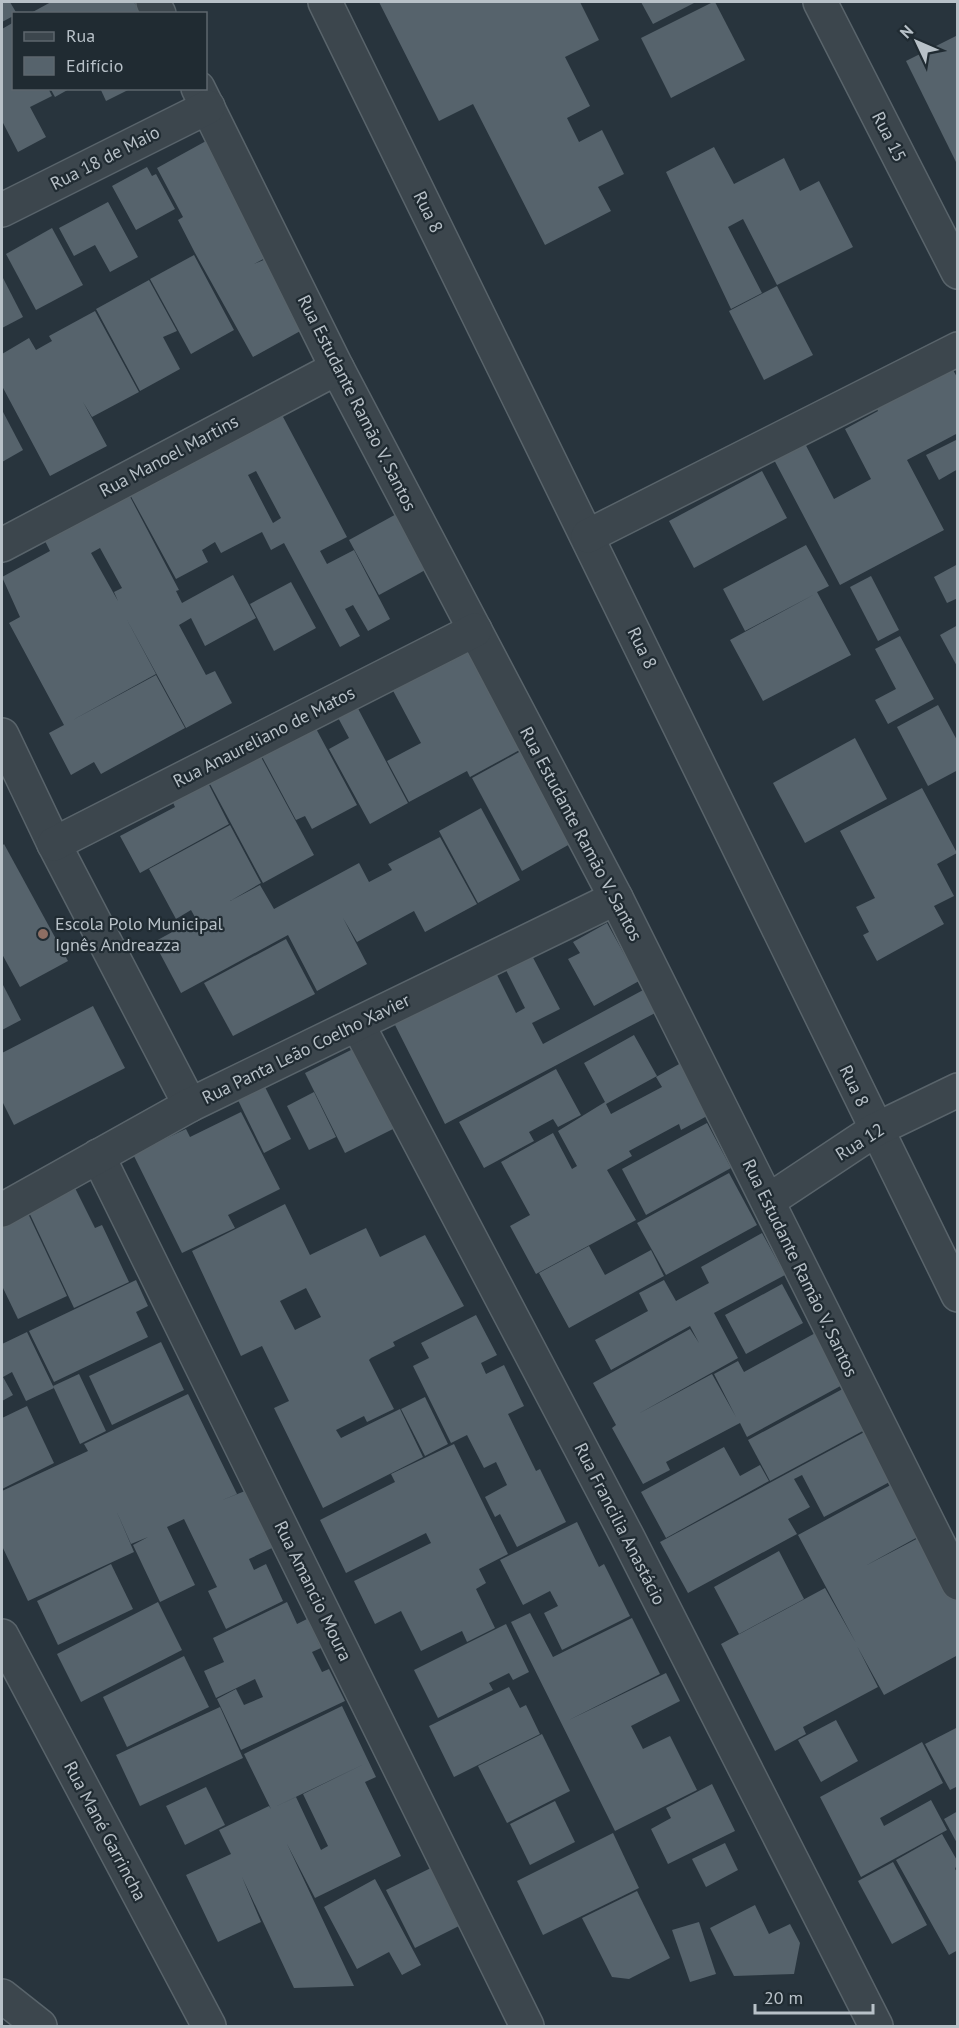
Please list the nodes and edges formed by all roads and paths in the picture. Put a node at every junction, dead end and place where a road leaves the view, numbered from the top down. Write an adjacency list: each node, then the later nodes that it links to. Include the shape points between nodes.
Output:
1 (326, 2): 8 (street, Rua 8)
2 (820, 2): 5 (street, Rua 15)
3 (203, 98): 4 (street, Rua 18 de Maio); 7 (street, Rua Estudante Ramão V. Santos)
4 (2, 210)
5 (957, 272)
6 (957, 349): 8 (street)
7 (336, 368): 9 (street, Rua Manoel Martins); 10 (street, Rua Estudante Ramão V. Santos)
8 (588, 536): 17 (street, Rua 8)
9 (2, 545)
10 (475, 630): 12 (street, Rua Anaureliano de Matos); 13 (street, Rua Estudante Ramão V. Santos)
11 (2, 735): 12 (street)
12 (54, 844): 16 (street)
13 (616, 898): 14 (street, Rua Panta Leão Coelho Xavier); 19 (street, Rua Estudante Ramão V. Santos)
14 (358, 1025): 16 (street, Rua Panta Leão Coelho Xavier); 28 (street, Rua Francilia Anastácio, via 632,1547)
15 (957, 1090): 17 (street, Rua 12)
16 (190, 1105): 18 (street, Rua Panta Leão Coelho Xavier)
17 (876, 1130): 19 (street, Rua 12); 21 (street, Rua 8)
18 (98, 1156): 20 (street, Rua Panta Leão Coelho Xavier); 27 (street, Rua Amancio Moura)
19 (768, 1202): 22 (street, Rua Estudante Ramão V. Santos)
20 (2, 1210)
21 (957, 1295)
22 (957, 1583)
23 (2, 1636): 26 (street, Rua Mané Garrincha)
24 (2, 1996): 25 (street)
25 (40, 2026)
26 (209, 2026)
27 (527, 2026)
28 (876, 2026)

